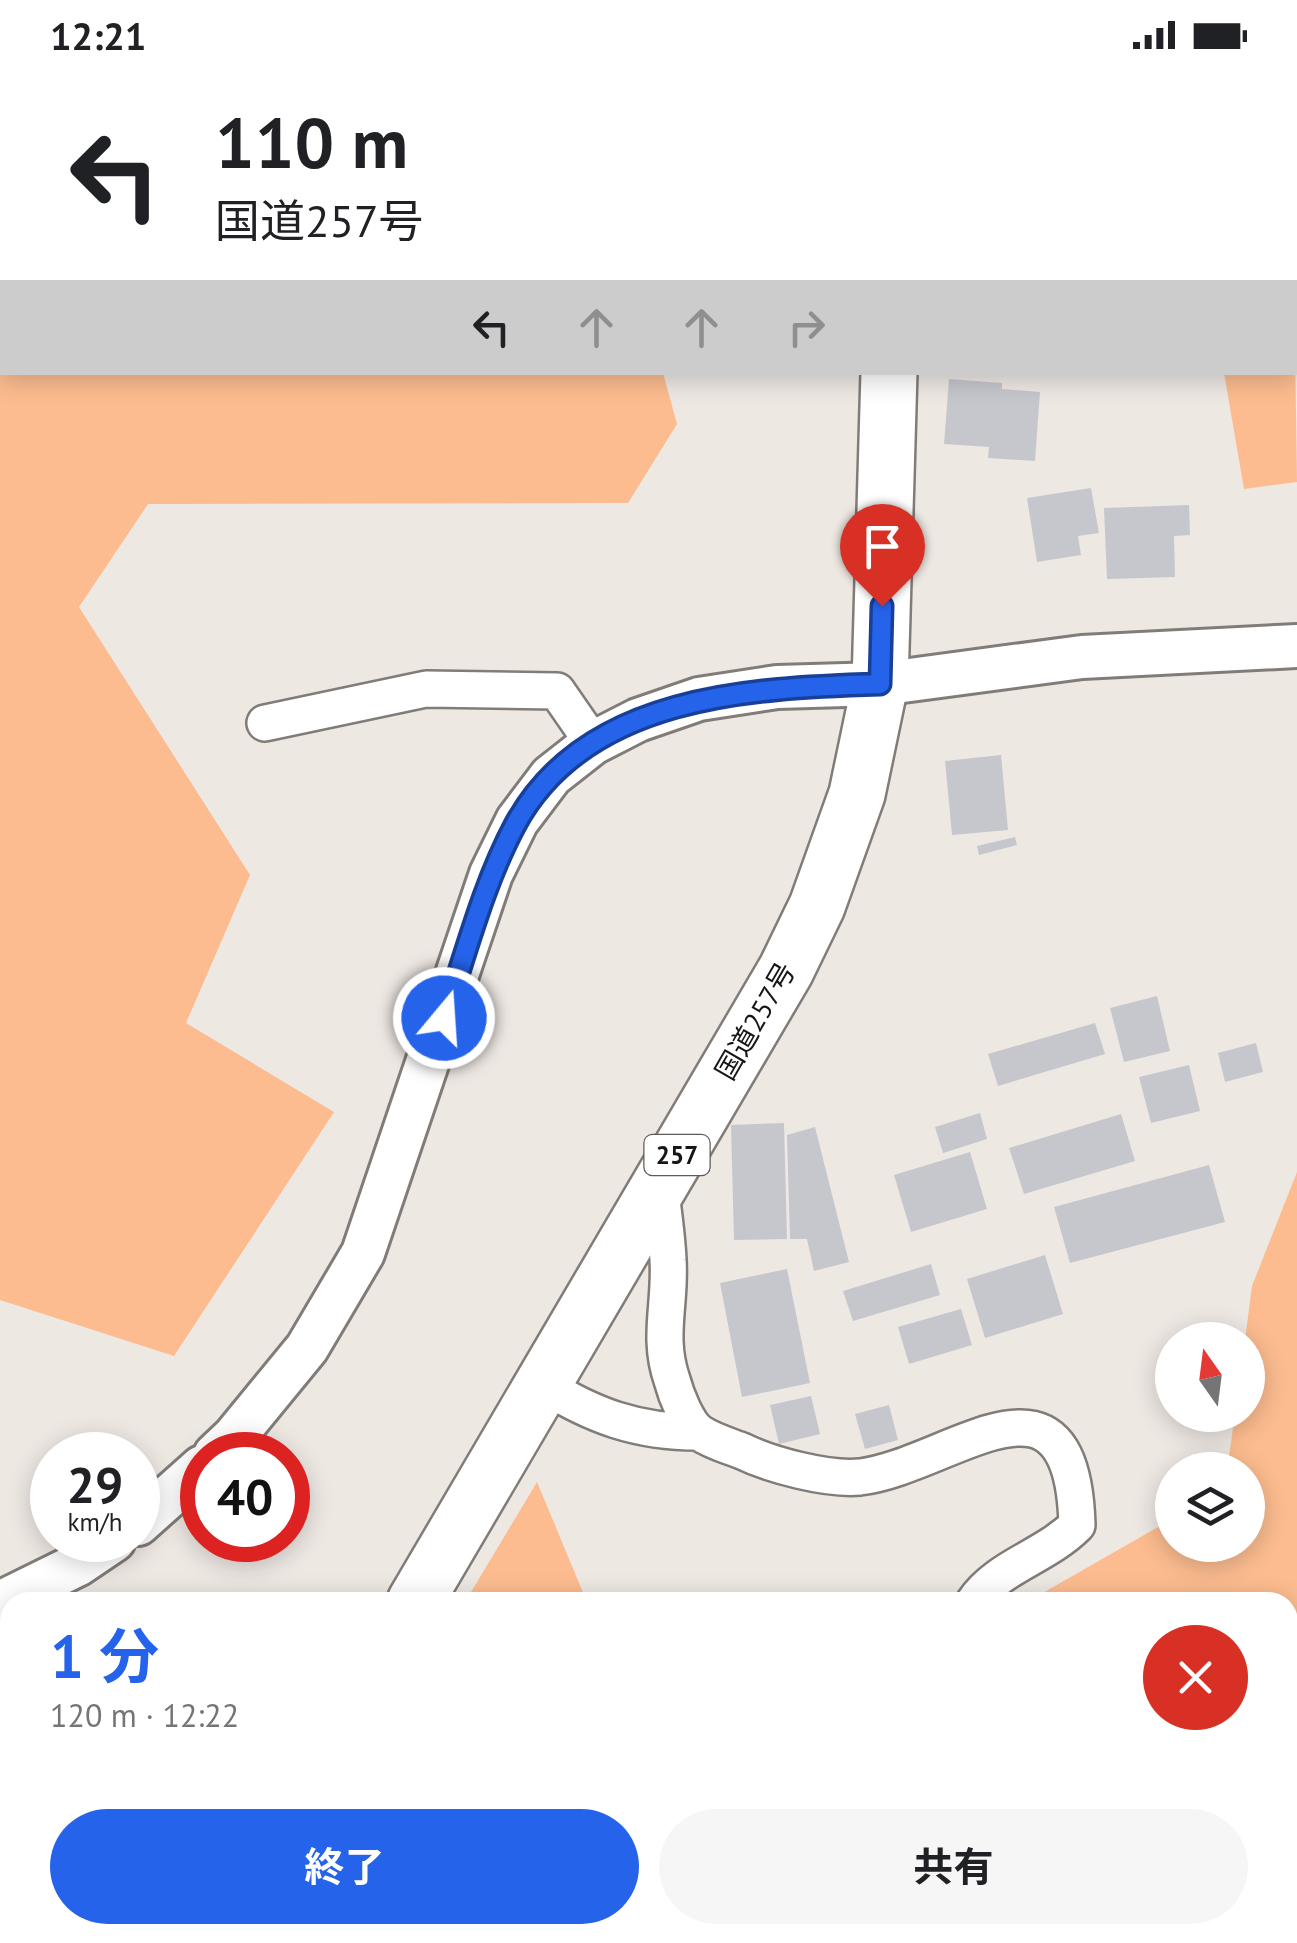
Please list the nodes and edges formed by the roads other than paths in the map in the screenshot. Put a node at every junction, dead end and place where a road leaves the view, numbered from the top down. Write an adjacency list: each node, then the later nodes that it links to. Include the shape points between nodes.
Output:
1 (889, 375): 3 (highway, 国道257号 / 257)
2 (1297, 646): 3 (street, via 1082,656)
3 (880, 684): 5 (street, via 777,687 699,699); 6 (highway, 国道257号 / 257, via 857,794 817,906)
4 (265, 723): 5 (street, via 426,689 557,691)
5 (593, 743): 8 (street, via 551,776 517,821 492,874 363,1254 308,1348)
6 (660, 1184): 7 (highway, 国道257号 / 257); 9 (street, via 669,1262 663,1342 672,1381)
7 (542, 1384): 9 (street, via 581,1409 636,1426); 14 (highway, 国道257号 / 257)
8 (238, 1432)
9 (698, 1432): 15 (street, via 757,1458 858,1477 1007,1427 1046,1434 1066,1456 1076,1485 1077,1524)
10 (180, 1486): 11 (street)
11 (160, 1504)
12 (81, 1562): 13 (street)
13 (22, 1592)
14 (422, 1592)
15 (981, 1592)

